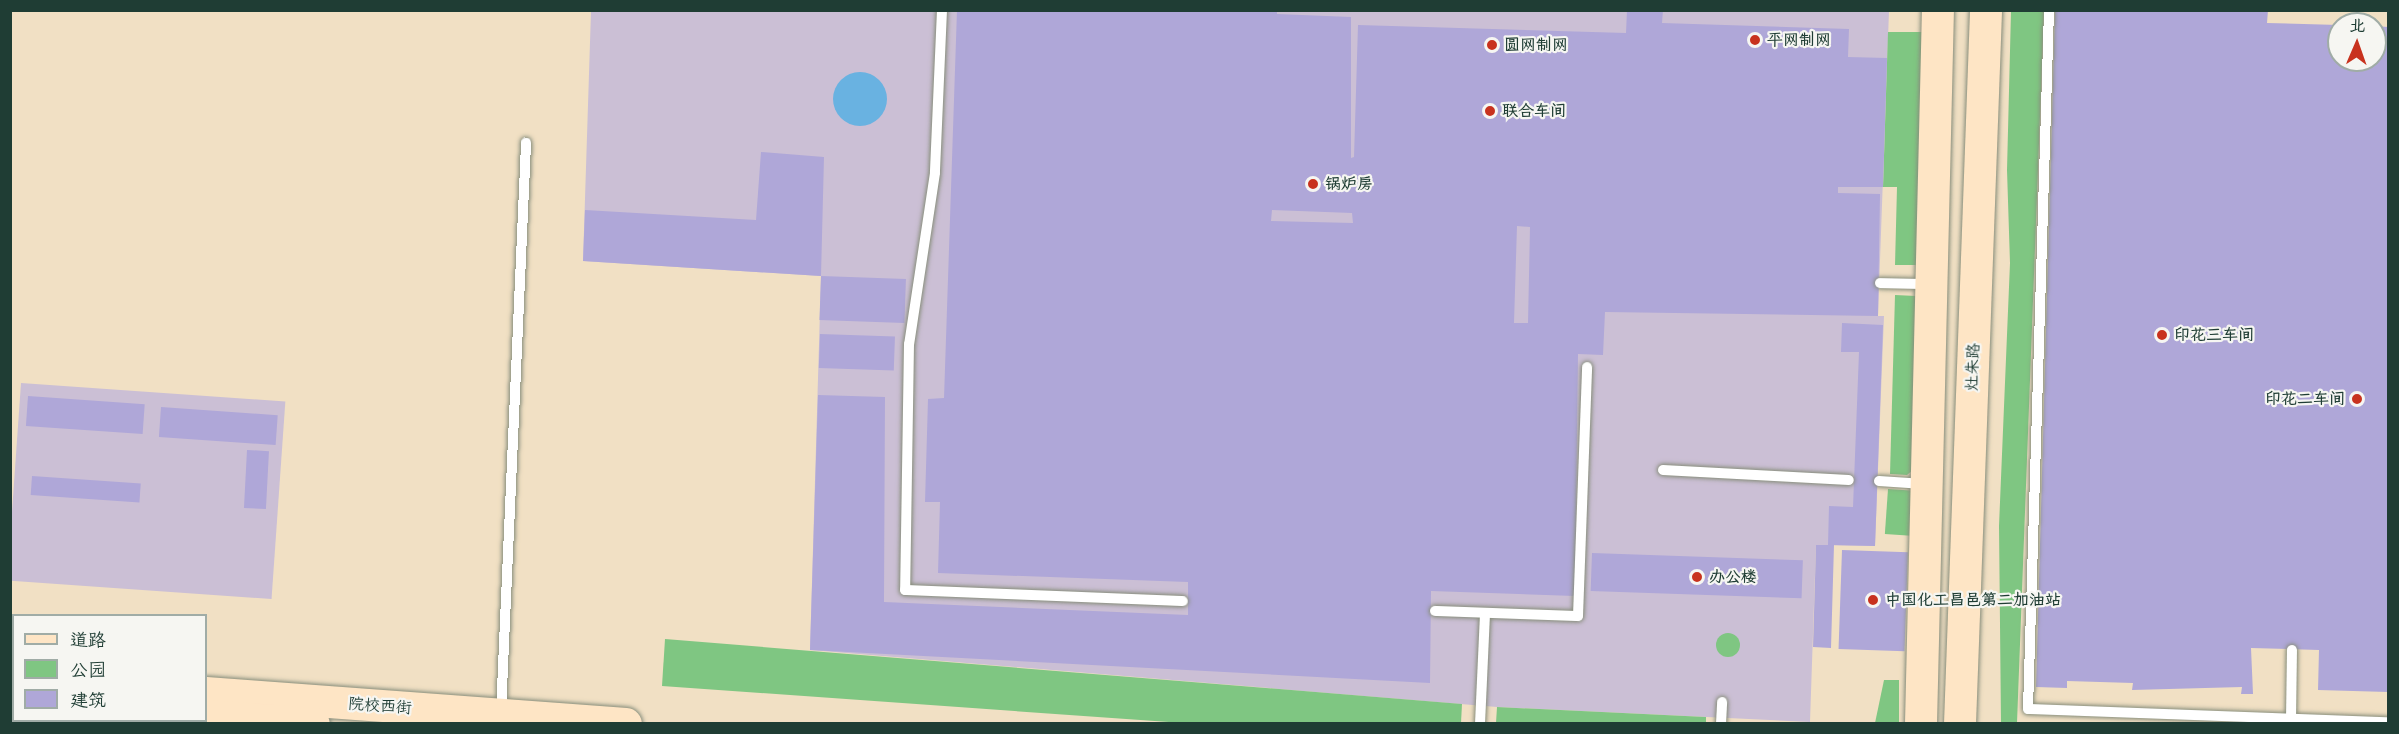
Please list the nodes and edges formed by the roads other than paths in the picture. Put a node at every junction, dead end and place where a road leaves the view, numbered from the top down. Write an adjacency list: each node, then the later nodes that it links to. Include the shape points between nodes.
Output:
1 (942, 10): 14 (lane, via 935,173 909,344 905,590)
2 (1986, 10): 29 (main road, 灶朱路)
3 (2049, 10): 22 (lane, via 2028,709)
4 (1928, 11): 5 (lane)
5 (1938, 11): 8 (main road)
6 (526, 143): 20 (lane)
7 (1880, 283): 8 (lane)
8 (1932, 284): 13 (main road)
9 (1587, 367): 16 (lane, via 1578,616)
10 (1663, 470): 11 (lane)
11 (1849, 480)
12 (1879, 481): 13 (lane)
13 (1928, 484): 28 (main road)
14 (1183, 601)
15 (1435, 611): 16 (lane)
16 (1485, 613): 26 (lane)
17 (2292, 650): 22 (lane)
18 (207, 693): 20 (main road, 院校西街)
19 (1722, 702): 27 (lane)
20 (501, 714): 25 (main road, 院校西街)
21 (207, 716): 24 (main road)
22 (2291, 720): 23 (lane)
23 (2388, 722)
24 (314, 723)
25 (626, 723)
26 (1480, 723)
27 (1721, 723)
28 (1921, 723)
29 (1960, 723)

